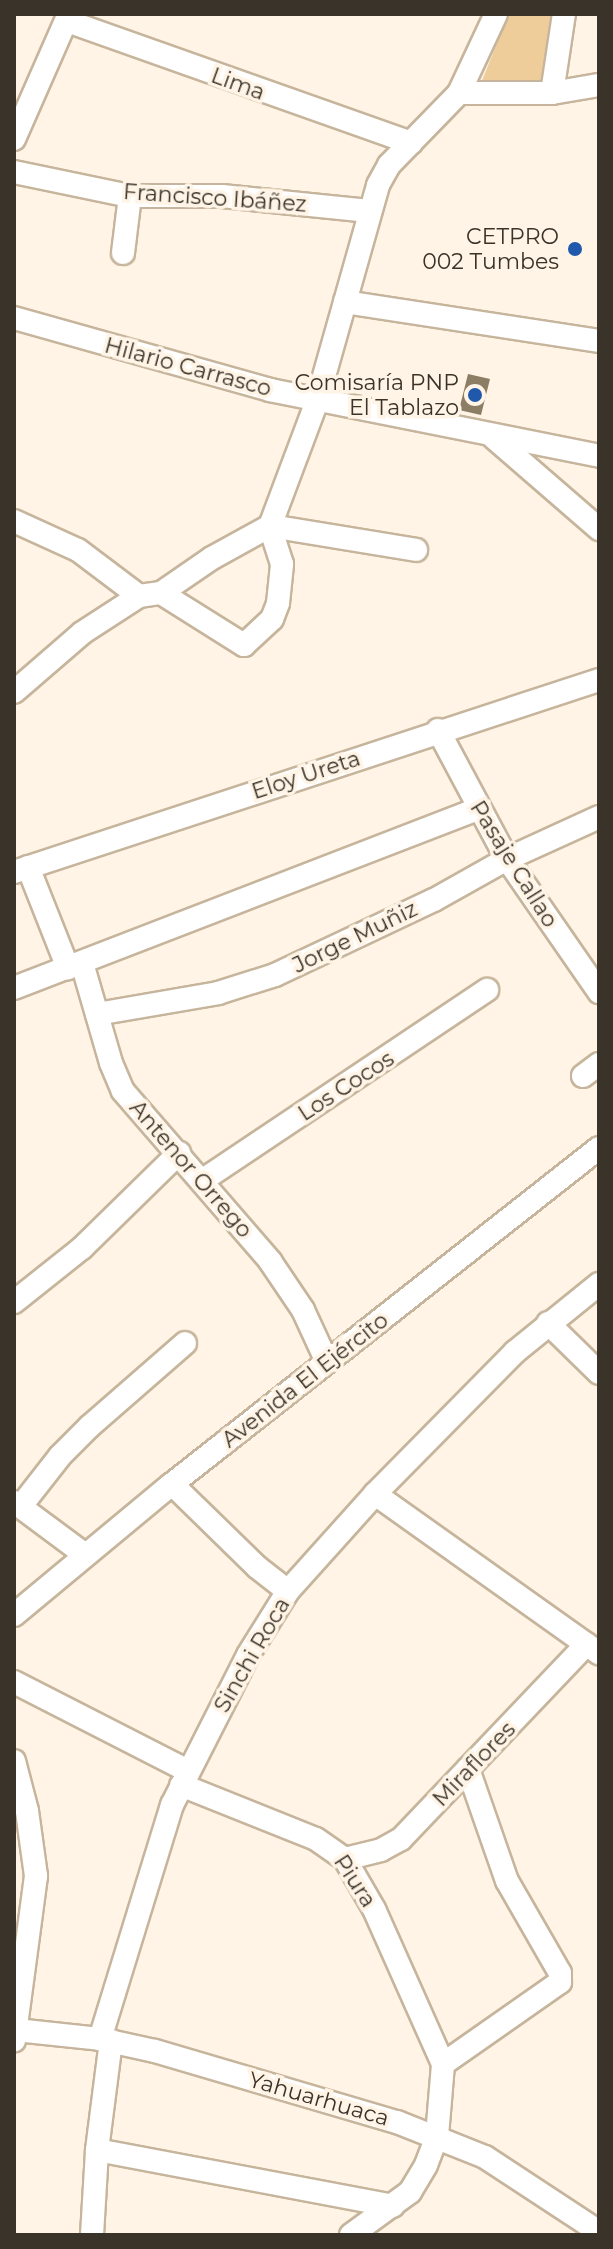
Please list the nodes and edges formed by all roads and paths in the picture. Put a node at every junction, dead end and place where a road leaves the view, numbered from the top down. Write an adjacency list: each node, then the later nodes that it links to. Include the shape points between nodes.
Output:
1 (496, 14): 5 (street)
2 (564, 14): 6 (street)
3 (68, 18): 7 (street); 8 (street, Lima)
4 (599, 85): 6 (street)
5 (459, 93): 6 (street); 8 (street)
6 (552, 93)
7 (14, 139)
8 (411, 143): 11 (street, via 389,165)
9 (14, 172): 10 (street, Francisco Ibáñez)
10 (130, 196): 11 (street, Francisco Ibáñez, via 222,196); 12 (street)
11 (369, 211): 13 (street)
12 (123, 253)
13 (345, 302): 15 (street); 16 (street)
14 (14, 318): 16 (street, Hilario Carrasco)
15 (599, 341)
16 (317, 401): 17 (street, Hilario Carrasco); 20 (street)
17 (493, 437): 18 (street, Hilario Carrasco); 21 (street)
18 (599, 456)
19 (14, 521): 23 (street, via 78,550)
20 (270, 526): 22 (street); 23 (street); 23 (street, via 282,564 278,603 272,619 244,645)
21 (599, 529)
22 (416, 550)
23 (150, 594): 25 (street, via 82,633)
24 (599, 680): 26 (street, Eloy Ureta)
25 (14, 692)
26 (438, 730): 27 (street, Pasaje Callao); 30 (street, Eloy Ureta)
27 (478, 809): 29 (street, Pasaje Callao); 31 (street)
28 (599, 817): 29 (street, Jorge Muñiz)
29 (507, 859): 34 (street, Pasaje Callao); 35 (street, Jorge Muñiz, via 434,900 275,975 218,993)
30 (21, 870): 31 (street, Antenor Orrego)
31 (75, 965): 32 (street); 35 (street, Antenor Orrego)
32 (14, 988)
33 (487, 990): 38 (street, Los Cocos)
34 (599, 992)
35 (97, 1014): 37 (street, Antenor Orrego, via 123,1091)
36 (599, 1148): 43 (street, Avenida El Ejército)
37 (179, 1153): 38 (street, Antenor Orrego); 40 (street, via 82,1248)
38 (203, 1180): 43 (street, Antenor Orrego, via 270,1261 303,1310)
39 (599, 1284): 41 (street, Sinchi Roca)
40 (15, 1298)
41 (548, 1323): 44 (street); 46 (street, Sinchi Roca)
42 (185, 1343): 47 (street, via 90,1426)
43 (327, 1362): 45 (street, Avenida El Ejército)
44 (599, 1373)
45 (172, 1484): 48 (street, Avenida El Ejército); 49 (street)
46 (375, 1494): 49 (street, Sinchi Roca); 51 (street)
47 (17, 1504): 48 (street)
48 (84, 1554): 50 (street, Avenida El Ejército)
49 (288, 1591): 55 (street, Sinchi Roca, via 248,1655)
50 (14, 1615)
51 (593, 1649): 54 (street, Miraflores)
52 (14, 1682): 55 (street, Piura)
53 (14, 1761): 57 (street, via 36,1876)
54 (468, 1769): 56 (street, Miraflores, via 401,1839); 60 (street, via 507,1881 560,1973 560,1982)
55 (185, 1778): 56 (street, Piura, via 316,1839); 59 (street, Sinchi Roca, via 161,1835)
56 (345, 1859): 60 (street, Piura, via 374,1909)
57 (20, 1969): 58 (street)
58 (15, 2035): 59 (street, Yahuarhuaca)
59 (105, 2040): 61 (street, Yahuarhuaca); 62 (street, Sinchi Roca)
60 (443, 2064): 61 (street)
61 (437, 2136): 63 (street, via 410,2192); 64 (street, Yahuarhuaca, via 485,2157)
62 (97, 2150): 63 (street); 65 (street, Sinchi Roca)
63 (393, 2206): 66 (street)
64 (599, 2232)
65 (92, 2235)
66 (351, 2235)

